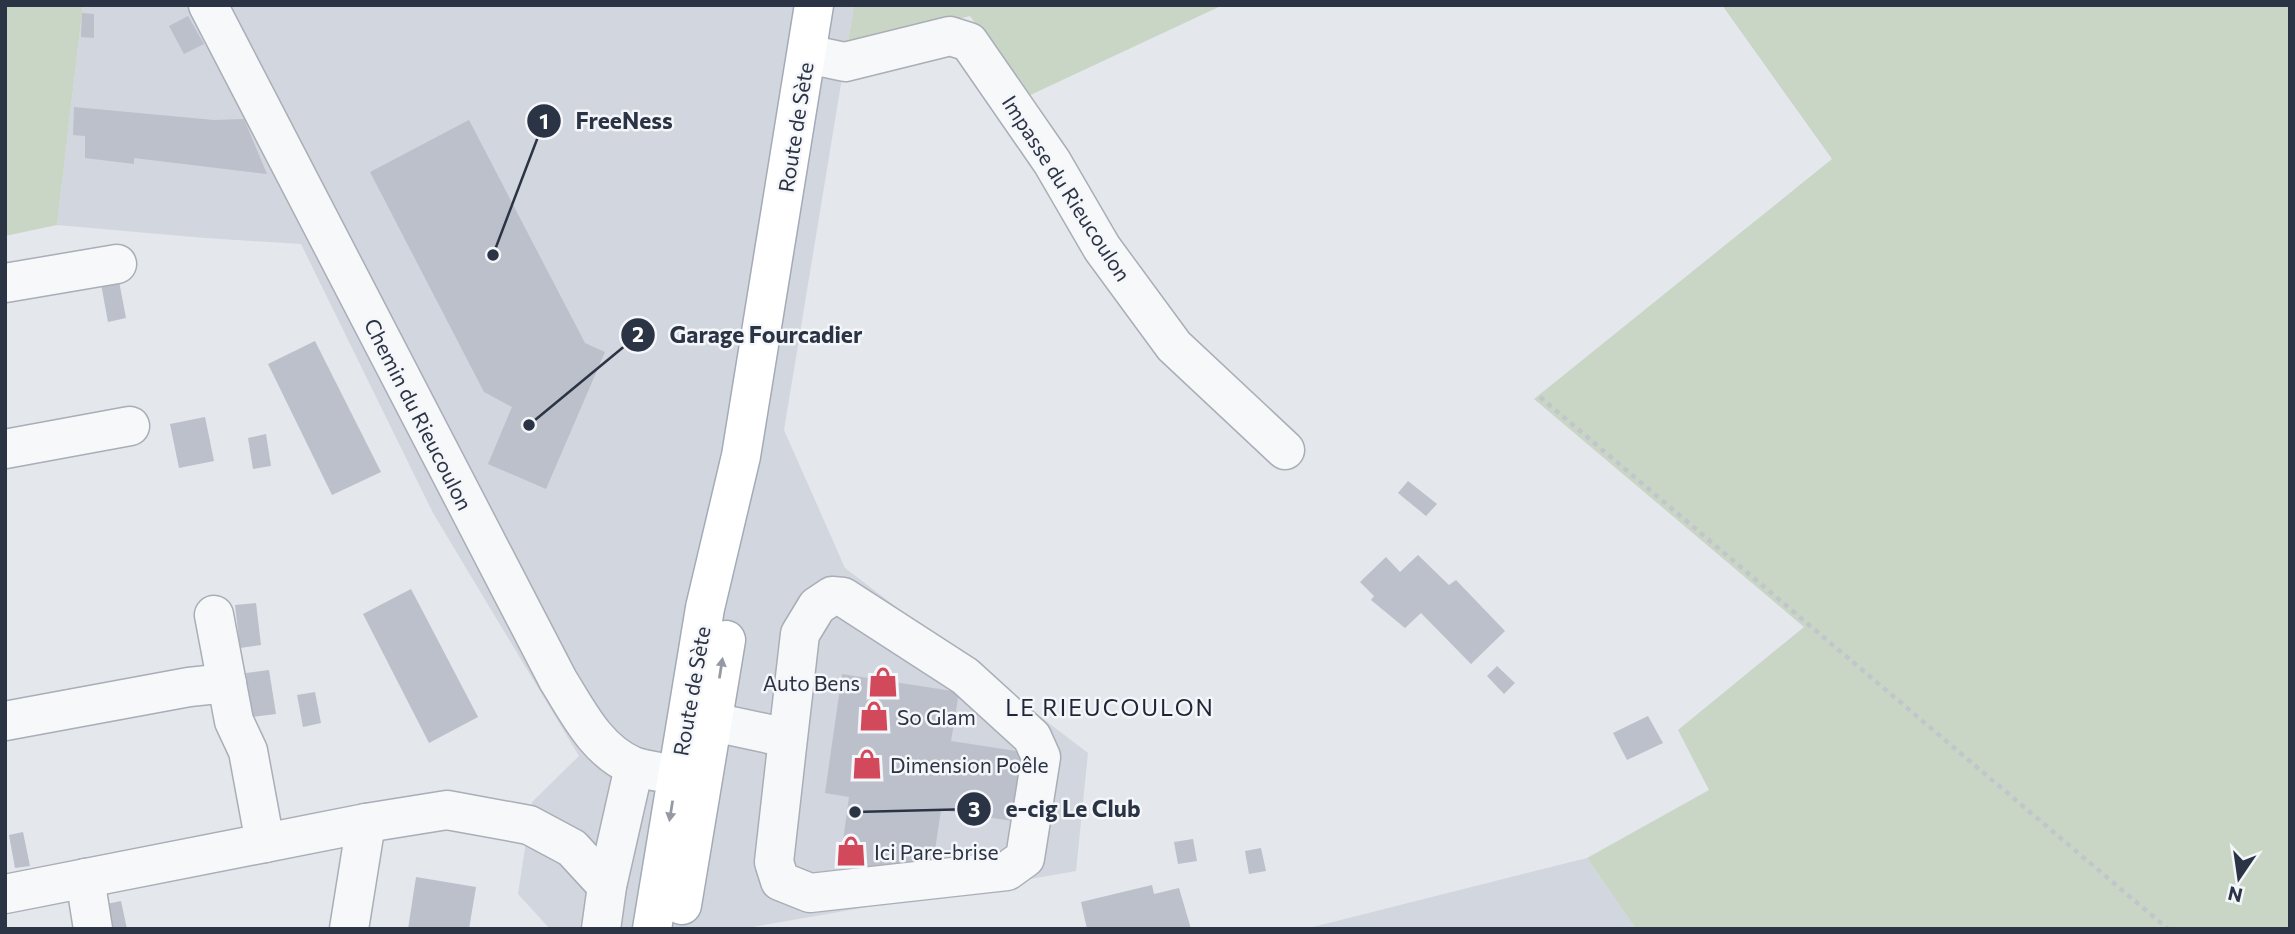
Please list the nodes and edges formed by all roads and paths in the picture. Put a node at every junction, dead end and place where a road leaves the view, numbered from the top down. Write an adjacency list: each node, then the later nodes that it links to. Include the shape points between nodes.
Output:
1 (208, 5): 16 (street, Chemin du Rieucoulon, via 558,680 591,733)
2 (814, 5): 3 (main road, Route de Sète)
3 (807, 54): 9 (street, Impasse du Rieucoulon, via 845,62 950,36 969,42 1052,162 1102,248 1174,346); 10 (main road, Route de Sète)
4 (117, 264): 5 (street)
5 (5, 283)
6 (1540, 397): 28 (path)
7 (130, 426): 8 (street)
8 (5, 449)
9 (1285, 450)
10 (741, 456): 14 (main road, Route de Sète, one-way to 10, via 730,610); 17 (main road, Route de Sète, via 705,608)
11 (214, 615): 12 (street)
12 (227, 683): 13 (street); 19 (street, via 234,721 248,751)
13 (5, 721)
14 (713, 722): 15 (street); 27 (main road, Route de Sète)
15 (788, 738): 15 (street, via 774,862 780,881 810,893 1007,871 1025,858 1041,757 1032,737 965,676 843,597 832,596 817,606 800,634)
16 (634, 767): 17 (street, Chemin du Rieucoulon); 21 (street)
17 (676, 775): 26 (main road, Route de Sète, one-way to 26)
18 (366, 823): 19 (street); 21 (street, via 447,810 529,824 572,848); 24 (street)
19 (265, 843): 20 (street)
20 (85, 878): 22 (street); 23 (street)
21 (607, 886): 25 (street)
22 (5, 894)
23 (93, 929)
24 (349, 929)
25 (601, 929)
26 (652, 929)
27 (678, 929)
28 (2168, 929)

